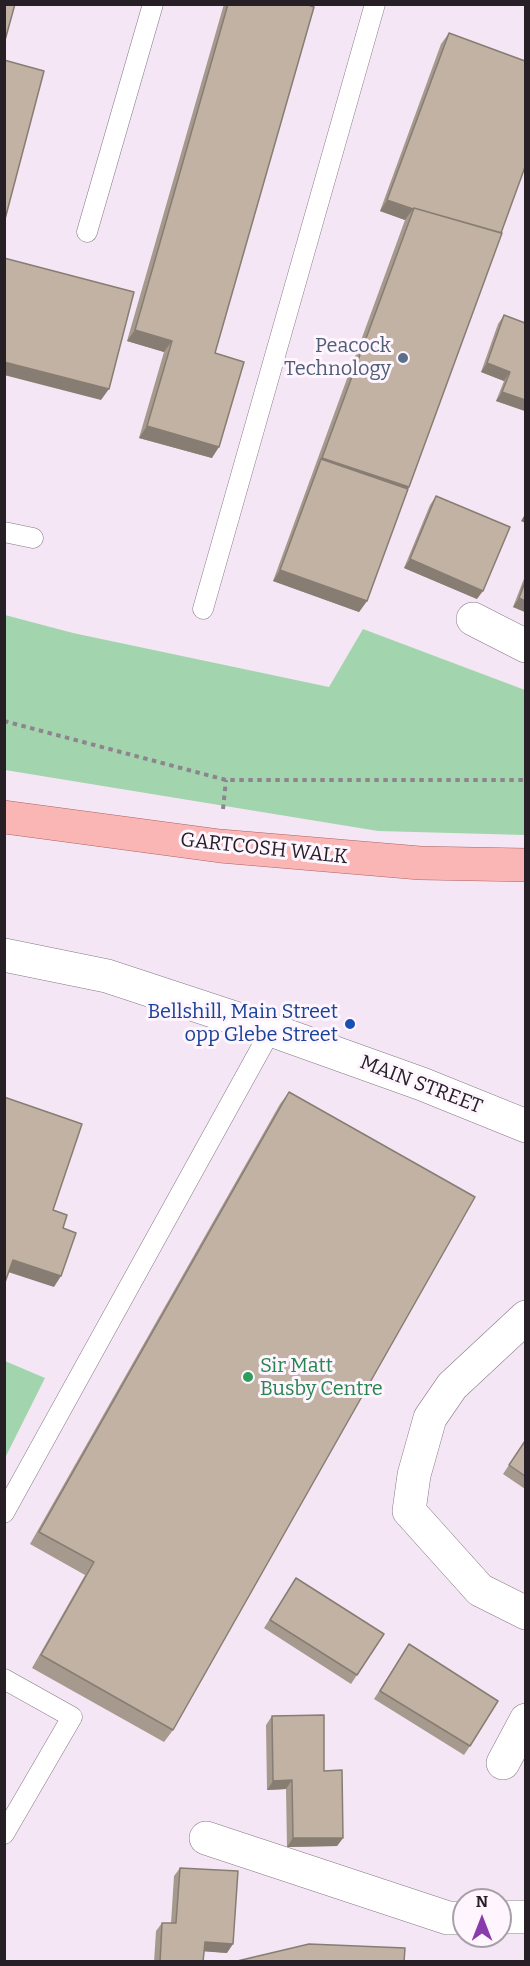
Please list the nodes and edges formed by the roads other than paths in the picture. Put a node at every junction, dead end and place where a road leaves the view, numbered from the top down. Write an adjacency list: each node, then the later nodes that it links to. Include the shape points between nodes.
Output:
1 (153, 4): 3 (lane)
2 (375, 4): 6 (lane)
3 (87, 232)
4 (4, 532): 5 (lane)
5 (33, 538)
6 (203, 609)
7 (473, 619): 8 (street)
8 (525, 646)
9 (4, 817): 10 (main road, GARTCOSH WALK, via 220,846 420,863)
10 (525, 865)
11 (4, 955): 12 (street, MAIN STREET, via 107,976)
12 (271, 1030): 13 (street, MAIN STREET); 15 (lane)
13 (525, 1126)
14 (525, 1317): 16 (street, via 452,1386 430,1418 414,1475 409,1511 480,1590)
15 (4, 1513)
16 (525, 1613)
17 (4, 1679): 20 (lane, via 72,1717)
18 (525, 1720): 19 (street)
19 (503, 1763)
20 (4, 1834)
21 (206, 1838): 22 (street)
22 (452, 1918)

